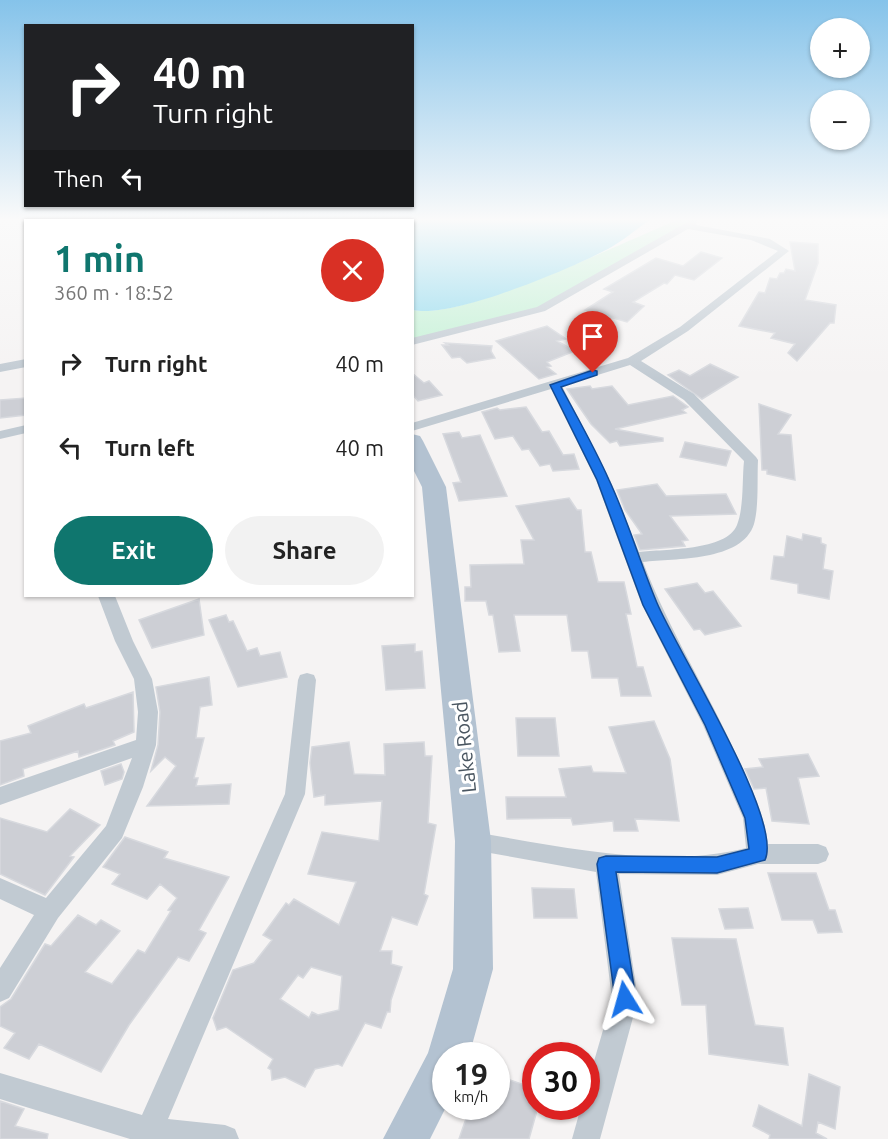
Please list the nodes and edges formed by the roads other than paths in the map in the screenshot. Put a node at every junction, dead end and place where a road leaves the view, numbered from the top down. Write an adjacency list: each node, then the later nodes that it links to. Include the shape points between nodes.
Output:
1 (603, 273): 3 (street, via 541,309)
2 (756, 273): 4 (street, via 684,329)
3 (414, 341)
4 (632, 361): 7 (street); 11 (street, via 689,398 751,460 746,524 739,537 723,548)
5 (24, 363): 6 (street)
6 (0, 368)
7 (555, 385): 10 (street); 11 (street, via 603,480)
8 (24, 429): 9 (street)
9 (0, 435)
10 (414, 445): 16 (main road, Lake Road, via 434,487)
11 (633, 558): 17 (street, via 651,605 713,725 754,818)
12 (107, 597): 14 (street, via 143,679 148,712)
13 (307, 680): 26 (street, via 295,794)
14 (146, 745): 15 (street); 21 (street, via 114,832)
15 (0, 796)
16 (473, 841): 19 (street); 23 (main road, Lake Road, via 473,969)
17 (758, 854): 18 (street); 19 (street, via 717,865)
18 (818, 854)
19 (606, 864): 29 (street, via 625,999)
20 (0, 888): 21 (street)
21 (50, 911): 22 (street)
22 (0, 990)
23 (452, 1042)
24 (0, 1086): 26 (street)
25 (432, 1089): 28 (main road)
26 (149, 1131): 27 (street)
27 (225, 1139)
28 (406, 1139)
29 (586, 1139)

